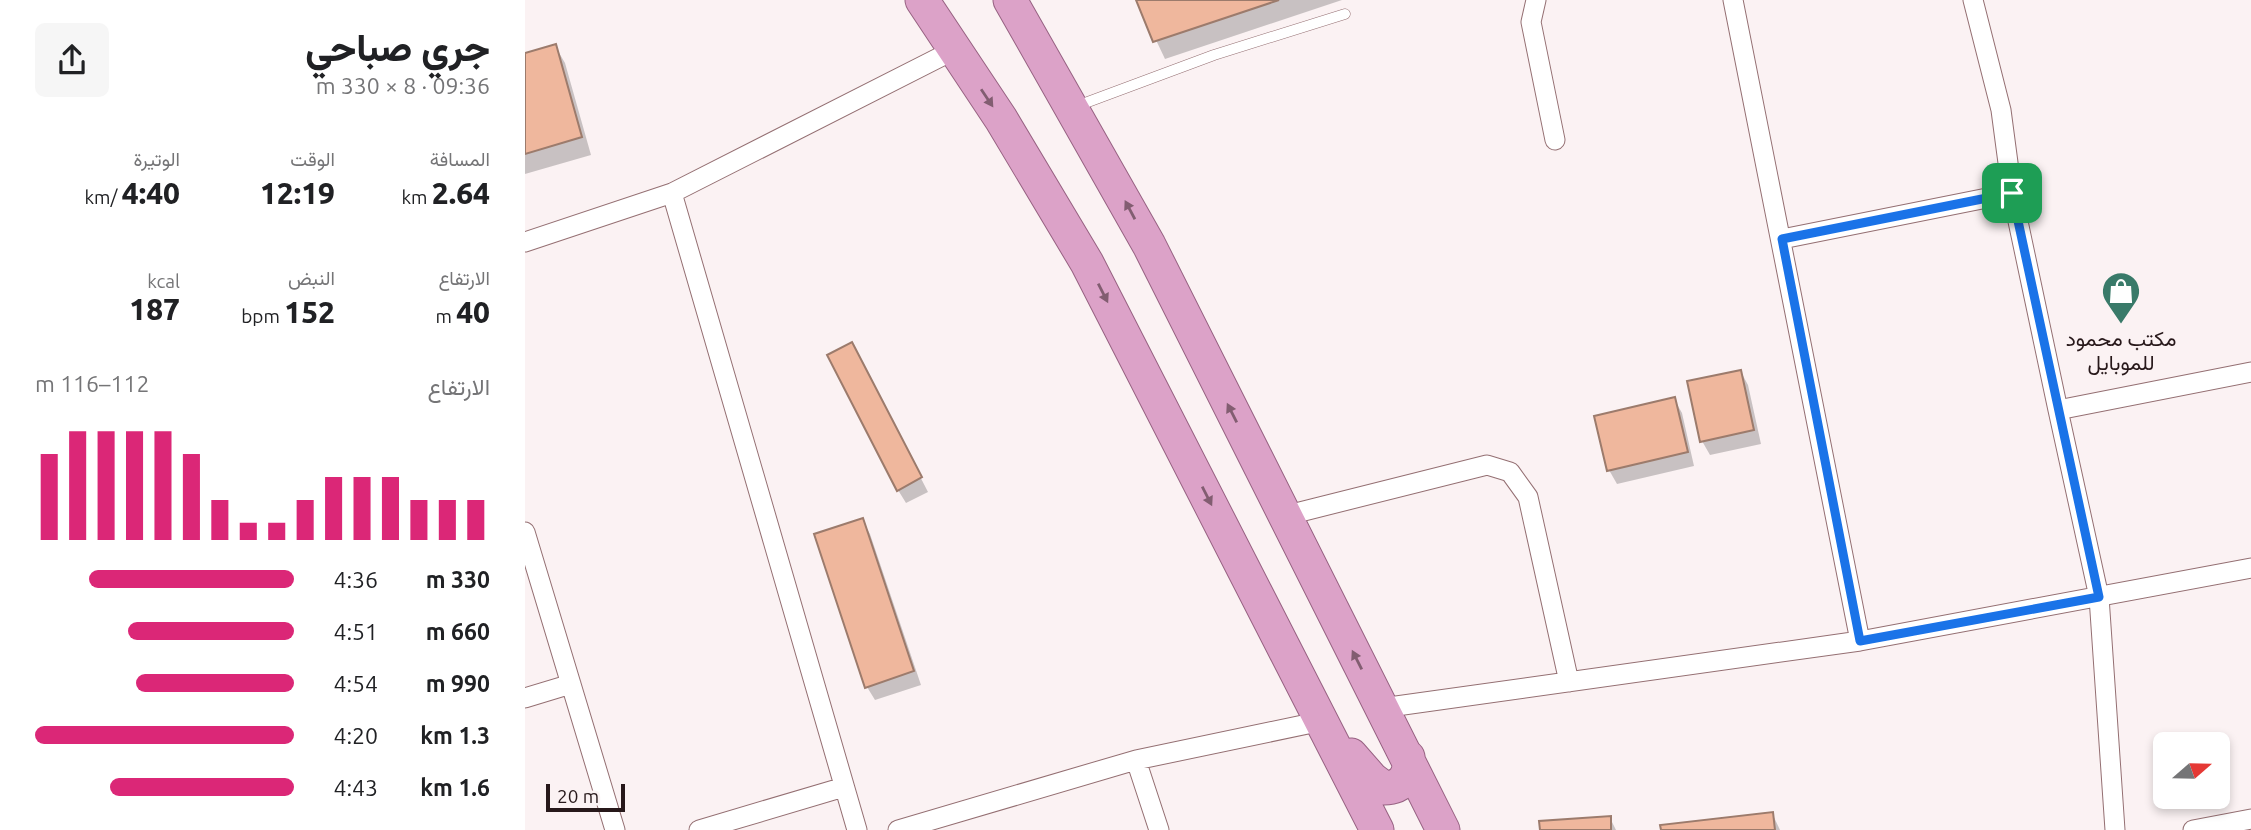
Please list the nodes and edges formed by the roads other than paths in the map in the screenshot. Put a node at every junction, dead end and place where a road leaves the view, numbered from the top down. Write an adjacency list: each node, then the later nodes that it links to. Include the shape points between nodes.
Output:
1 (922, 0): 7 (highway)
2 (1010, 0): 8 (highway)
3 (1536, 0): 9 (street, via 1531,22)
4 (1733, 0): 12 (street)
5 (1973, 0): 11 (street, via 2001,110)
6 (1345, 14): 8 (lane, via 1214,55)
7 (954, 50): 10 (street); 25 (highway, one-way to 25, via 1009,131 1087,263)
8 (1073, 107): 16 (highway, one-way to 8, via 1149,245)
9 (1555, 140)
10 (672, 193): 13 (street); 28 (street)
11 (2012, 193): 12 (street); 15 (street)
12 (1782, 239): 20 (street)
13 (525, 242)
14 (2251, 372): 15 (street)
15 (2058, 410): 19 (street)
16 (1284, 516): 21 (street, via 1487,464 1510,472 1528,497); 24 (highway, one-way to 16)
17 (525, 532): 22 (street)
18 (2251, 568): 19 (street)
19 (2099, 597): 20 (street); 37 (street)
20 (1860, 641): 21 (street)
21 (1569, 682): 24 (street)
22 (571, 684): 23 (street); 30 (street)
23 (525, 698)
24 (1382, 708): 26 (highway)
25 (1322, 721): 26 (highway, via 1384,788 1405,780); 27 (street); 35 (highway)
26 (1408, 757): 36 (highway)
27 (1136, 760): 33 (street); 34 (street)
28 (844, 787): 31 (street); 32 (street)
29 (2251, 819): 38 (street)
30 (615, 830)
31 (699, 830)
32 (857, 830)
33 (898, 830)
34 (1159, 830)
35 (1377, 830)
36 (1443, 830)
37 (2115, 830)
38 (2197, 830)

